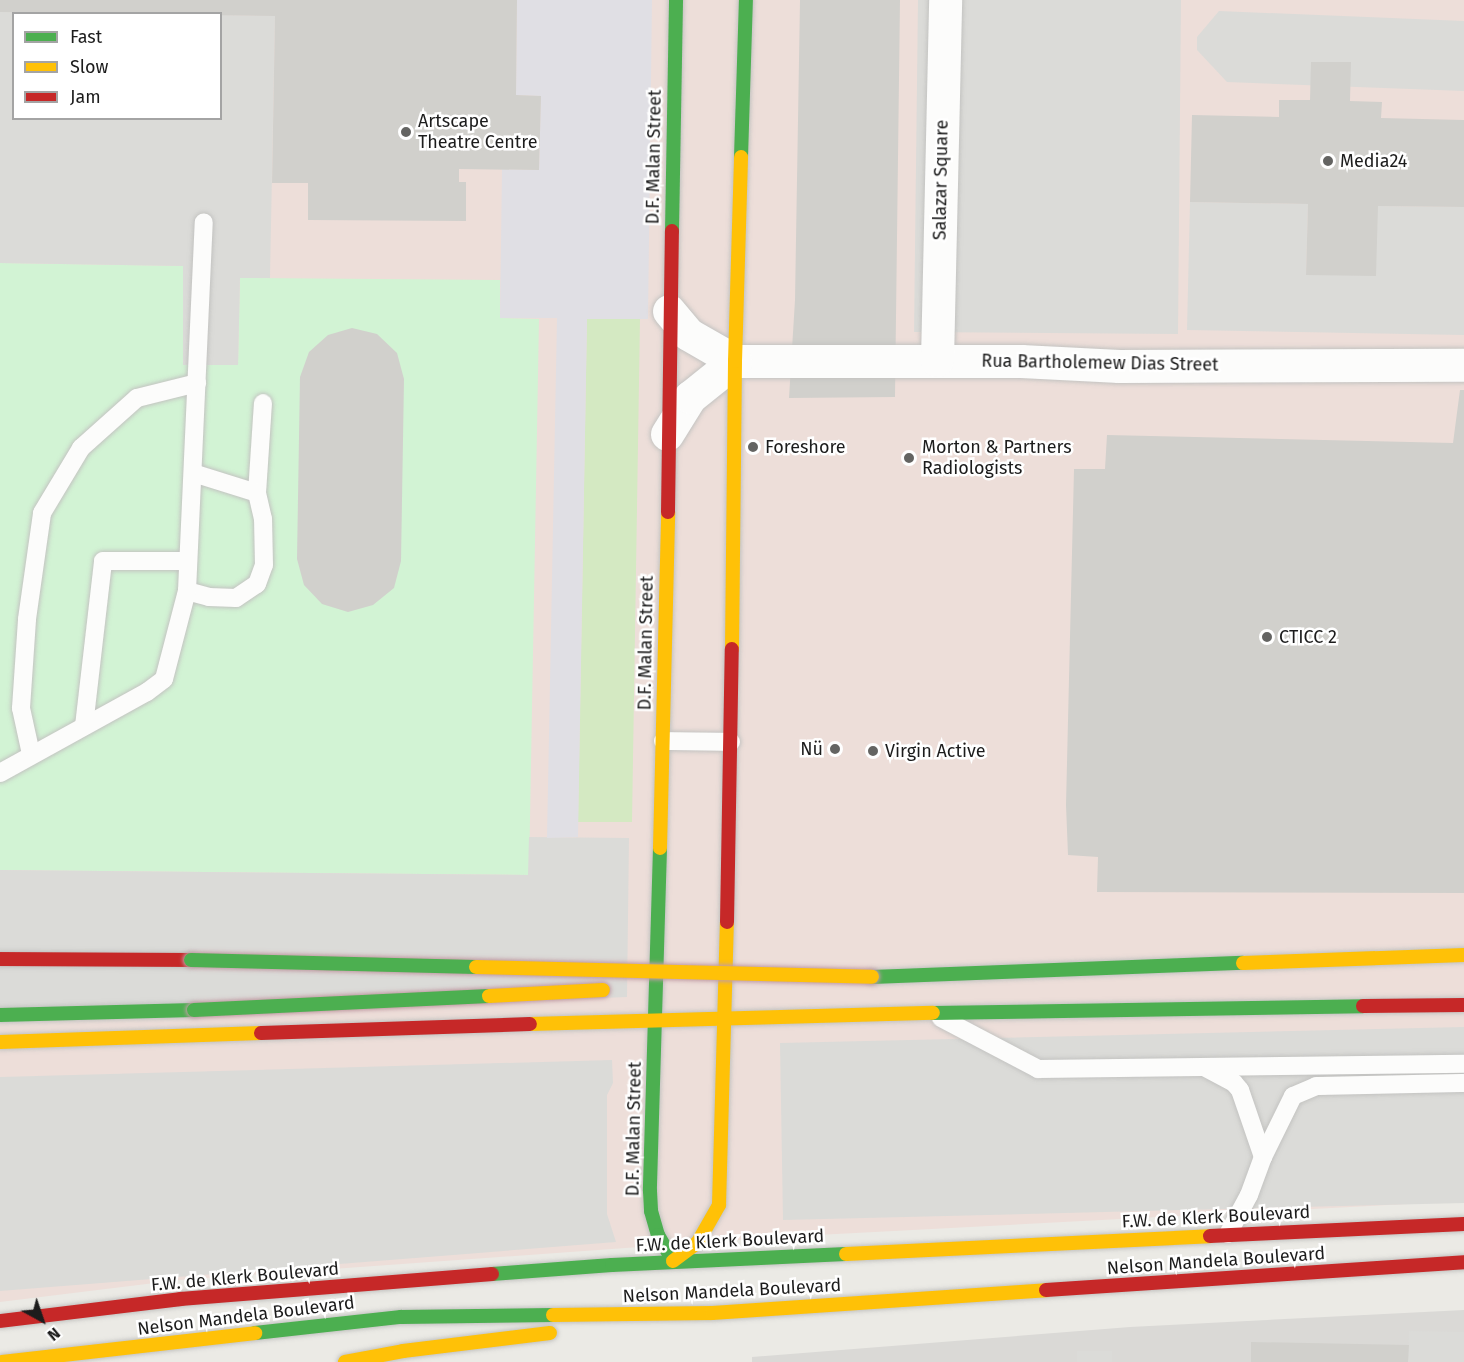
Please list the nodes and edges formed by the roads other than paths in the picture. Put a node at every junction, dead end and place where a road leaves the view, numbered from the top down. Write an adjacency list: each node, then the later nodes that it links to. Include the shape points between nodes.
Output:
1 (676, 0): 5 (main road, D.F. Malan Street)
2 (746, 0): 7 (main road)
3 (945, 0): 6 (street, Salazar Square)
4 (204, 222): 9 (lane)
5 (669, 311): 7 (street, via 688,334); 11 (main road, D.F. Malan Street)
6 (937, 360): 7 (street, Rua Bartholemew Dias Street); 8 (street, Rua Bartholemew Dias Street, via 1130,366)
7 (735, 361): 11 (street, via 690,397); 18 (main road)
8 (1464, 365)
9 (197, 383): 12 (lane); 19 (lane, via 136,398 81,448 42,513 27,619 21,708)
10 (263, 403): 13 (lane)
11 (667, 434): 17 (main road, D.F. Malan Street)
12 (193, 473): 13 (lane); 14 (lane)
13 (257, 493): 15 (lane, via 263,519 264,565 257,584 236,598)
14 (188, 561): 15 (lane); 16 (lane, via 103,561)
15 (187, 591): 16 (lane, via 164,679)
16 (84, 726): 19 (lane)
17 (663, 741): 18 (lane); 30 (main road, D.F. Malan Street)
18 (731, 742): 29 (main road)
19 (31, 754): 20 (lane)
20 (0, 773)
21 (1464, 955): 23 (main road)
22 (0, 959): 23 (main road, bridge)
23 (872, 977): 24 (main road, bridge)
24 (646, 988)
25 (622, 989): 28 (main road, bridge, via 194,1010)
26 (1464, 1005): 27 (main road)
27 (931, 1013): 29 (main road); 33 (lane, via 1038,1069)
28 (0, 1015)
29 (725, 1017): 30 (main road); 38 (main road, via 719,1205 698,1242)
30 (654, 1020): 31 (main road); 38 (main road, D.F. Malan Street, via 651,1211 658,1235)
31 (0, 1042)
32 (1464, 1064): 33 (lane)
33 (1204, 1067): 35 (lane, via 1240,1090)
34 (1464, 1083): 35 (lane, via 1309,1088 1288,1103)
35 (1263, 1157): 37 (lane)
36 (1464, 1224): 37 (main road, F.W. de Klerk Boulevard)
37 (1228, 1234): 38 (main road, F.W. de Klerk Boulevard)
38 (673, 1262): 41 (main road, F.W. de Klerk Boulevard, via 181,1299)
39 (1464, 1262): 40 (main road, Nelson Mandela Boulevard)
40 (712, 1312): 42 (main road, Nelson Mandela Boulevard, via 401,1317); 43 (main road, via 403,1351)
41 (0, 1321)
42 (2, 1362)
43 (345, 1362)

